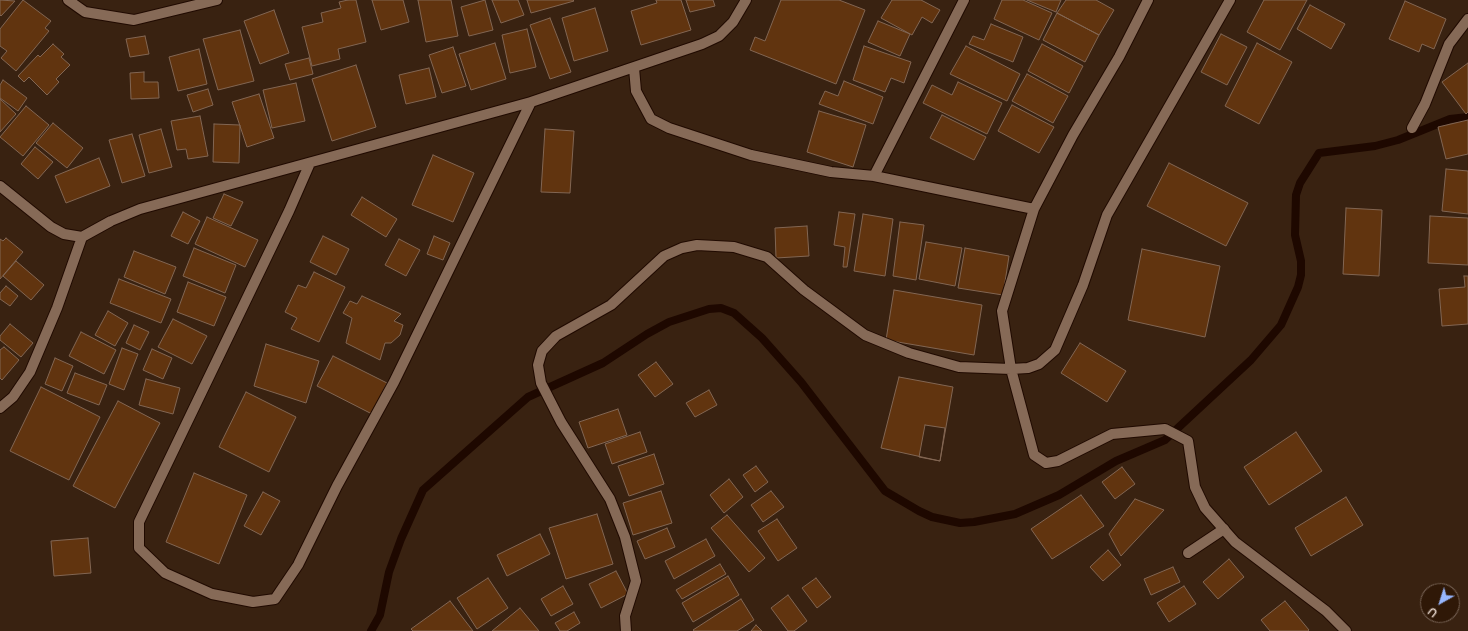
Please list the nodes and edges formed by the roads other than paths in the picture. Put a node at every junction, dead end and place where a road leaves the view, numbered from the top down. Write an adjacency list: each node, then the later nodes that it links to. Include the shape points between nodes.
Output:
1 (68, 0): 2 (street, via 84,12 134,20)
2 (217, 0)
3 (746, 0): 8 (street, via 733,22 718,36)
4 (964, 0): 12 (street)
5 (1148, 0): 14 (street)
6 (1230, 0): 16 (street, via 1107,215 1083,285 1055,350 1039,364 1028,368)
7 (1468, 19): 10 (street, via 1449,44 1425,104)
8 (634, 68): 9 (street); 12 (street, via 636,91 651,119 669,128 751,155 831,172)
9 (531, 102): 11 (street); 11 (street, via 394,382 337,486 298,565 275,599 253,602 212,594 165,573 139,548 139,522)
10 (1412, 128)
11 (310, 163): 15 (street, via 140,209)
12 (874, 176): 14 (street)
13 (0, 186): 15 (street, via 51,227 64,234)
14 (1034, 209): 16 (street, via 1002,311)
15 (82, 237): 17 (street, via 57,308 30,372 13,397)
16 (1011, 369): 18 (street, via 1034,455 1046,462 1058,461 1112,434 1165,429 1188,441 1195,487 1205,508); 20 (street, via 959,367 909,353 865,335 761,255 734,247 697,245 664,256 611,304 556,336 542,351 538,364 541,383 557,415 610,499 625,537 636,581 625,616)
17 (0, 408)
18 (1224, 529): 19 (street); 21 (street, via 1234,542 1326,611)
19 (1188, 554)
20 (626, 631)
21 (1346, 631)

